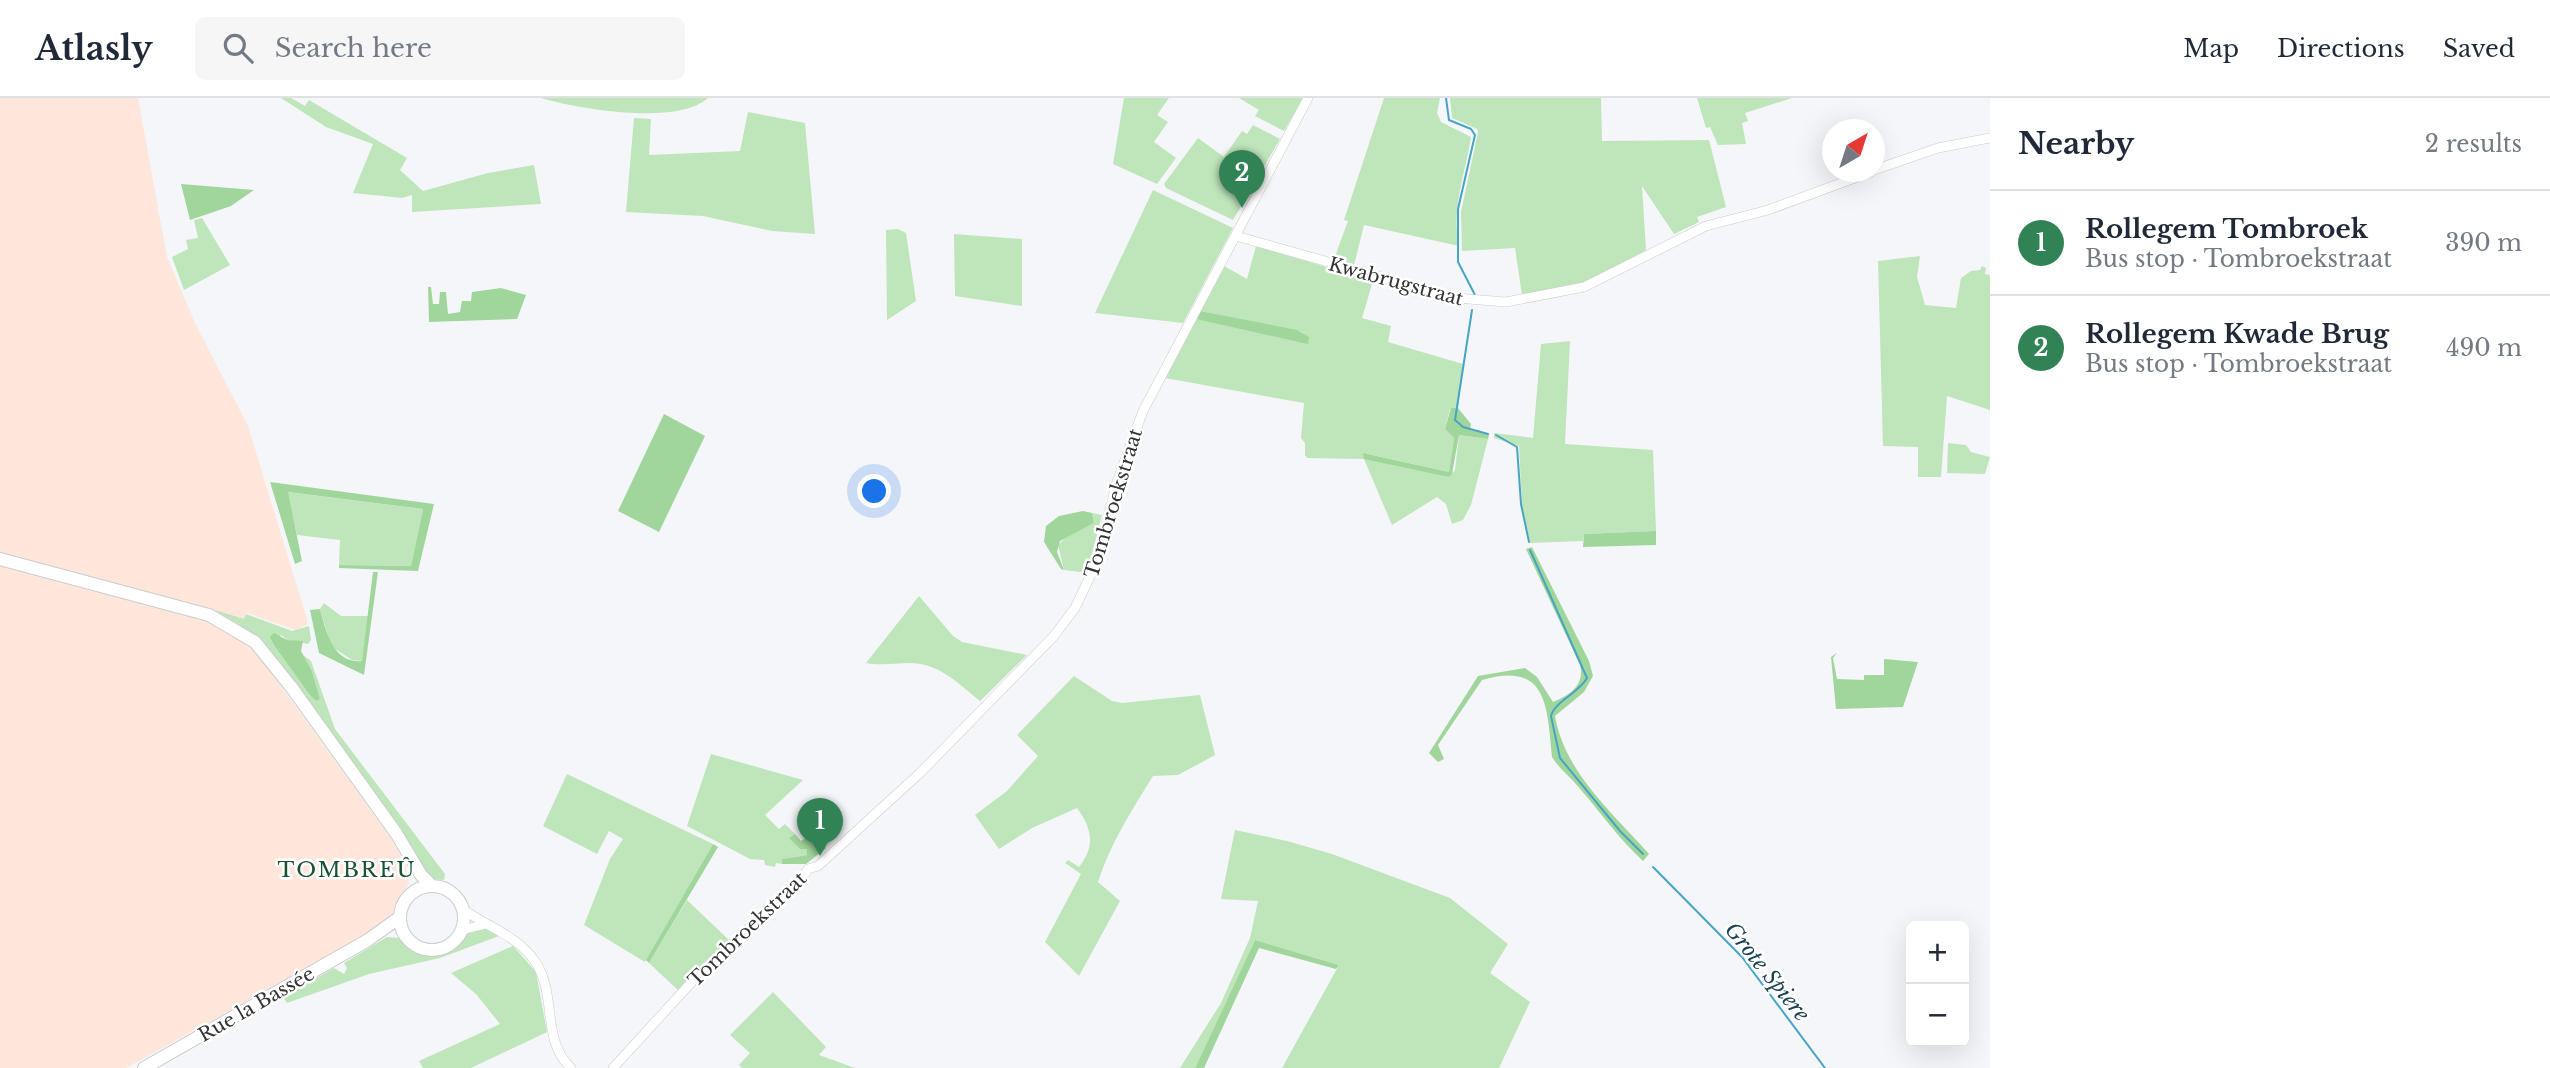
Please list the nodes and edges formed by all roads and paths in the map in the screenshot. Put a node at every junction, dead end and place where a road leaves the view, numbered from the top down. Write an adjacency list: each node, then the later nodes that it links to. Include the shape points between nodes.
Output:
1 (1308, 98): 5 (street, Tombroekstraat)
2 (1990, 138): 3 (street, Kwabrugstraat, via 1938,148)
3 (1885, 167)
4 (1844, 182): 5 (street, Kwabrugstraat, via 1690,233 1584,287 1506,302 1456,299)
5 (1236, 236): 18 (street, Tombroekstraat, via 1140,418 1117,482 1096,564 1081,598 1053,638 889,799 818,866 802,874 800,881 700,973)
6 (0, 559): 7 (main road, via 209,615 255,642 396,833)
7 (408, 856): 8 (main road); 9 (main road)
8 (432, 886): 9 (main road); 10 (main road, via 446,889)
9 (411, 894): 11 (main road)
10 (463, 909): 12 (street); 13 (main road)
11 (400, 917): 14 (main road); 15 (main road, Rue la Bassée)
12 (491, 924): 13 (street); 17 (street, via 527,952 540,970 548,992 554,1042)
13 (462, 930): 14 (main road, via 454,942 436,950 420,947)
14 (407, 937): 15 (main road, Rue la Bassée, via 388,934)
15 (368, 940): 16 (main road, Rue la Bassée)
16 (144, 1068)
17 (571, 1068)
18 (613, 1068)

